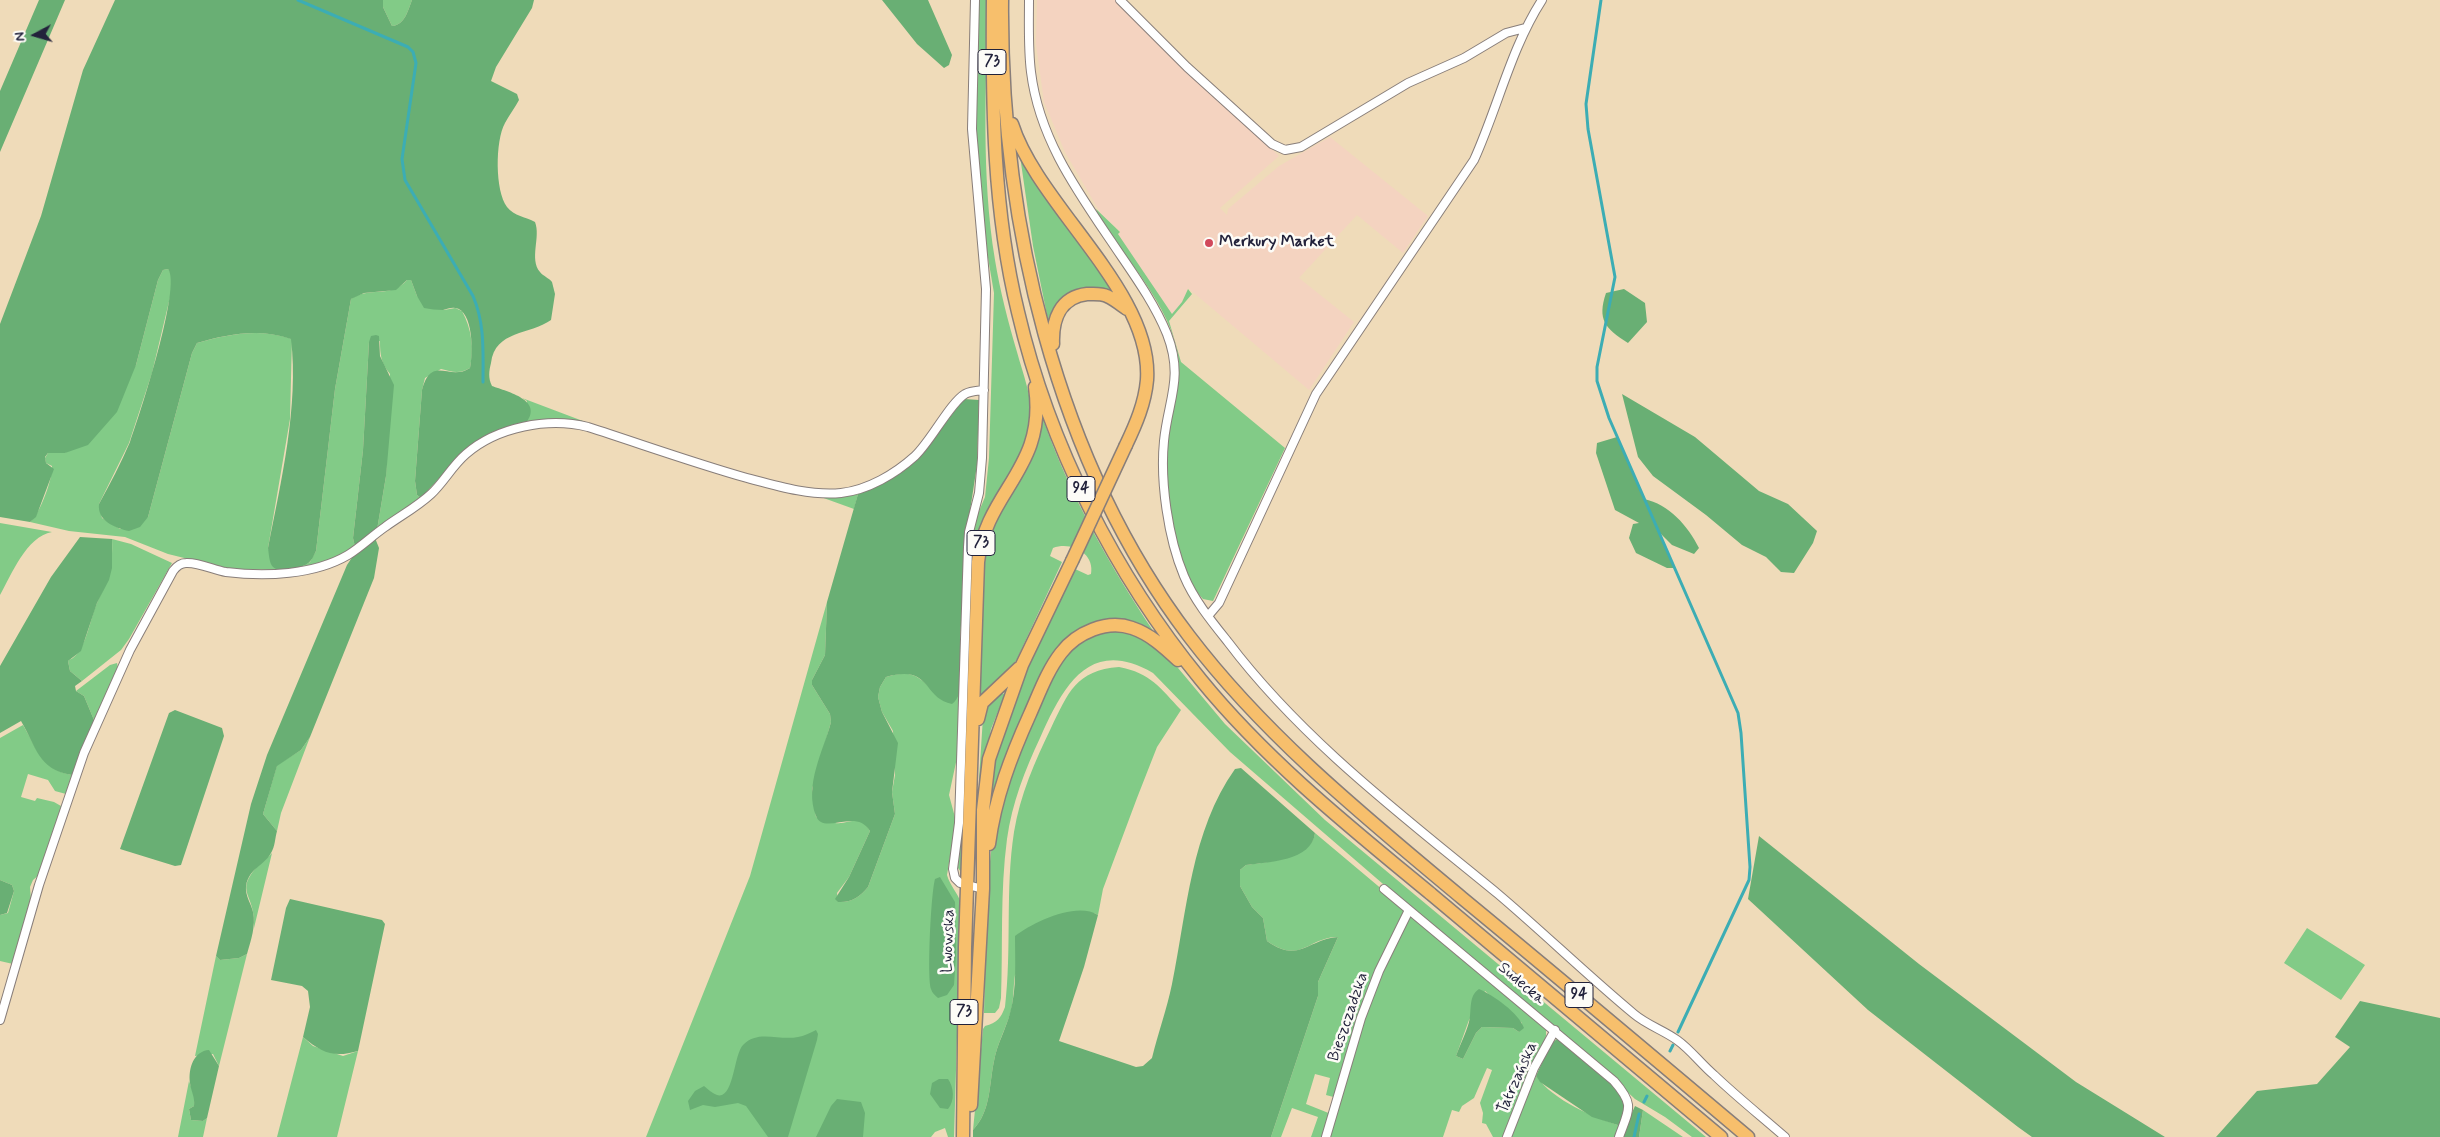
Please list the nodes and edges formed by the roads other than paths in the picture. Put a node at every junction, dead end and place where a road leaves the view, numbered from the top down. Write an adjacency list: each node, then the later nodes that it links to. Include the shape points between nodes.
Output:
1 (976, 0): 12 (street, via 972,129 985,271)
2 (993, 0): 10 (main road, 73, via 993,124 998,189 1011,280)
3 (1002, 0): 8 (main road, 73)
4 (1029, 0): 13 (street, via 1031,73 1051,145 1077,192 1150,301 1168,338 1175,379 1164,435 1163,474 1172,536 1184,578)
5 (1120, 0): 7 (street, via 1208,86 1272,144 1285,150 1301,147 1408,82 1464,58 1506,33)
6 (1542, 0): 7 (street)
7 (1525, 28): 13 (street, via 1474,160 1316,394 1219,604)
8 (1005, 102): 9 (main road, 73, via 1029,162); 11 (main road, 94, via 1023,243)
9 (1129, 310): 11 (main road, via 1105,295 1089,294 1078,295 1060,307 1053,327); 14 (main road, 73, bridge, via 1145,348 1147,379 1142,407)
10 (1030, 355): 15 (main road, 94, via 1054,426 1088,503 1128,577); 16 (main road, 73, via 1038,414 1032,444 1022,467 992,514 980,548)
11 (1058, 376): 29 (main road, 94, via 1096,474 1135,554 1187,634 1235,691 1300,758 1403,848)
12 (984, 390): 17 (street, via 979,493 968,547 959,823 953,869 955,878); 21 (street, via 973,391 958,400 928,441 904,465 881,480 856,490 834,494 810,493 724,471 588,427 568,423 540,424 500,435 473,448 426,498 354,551 331,563 295,571 256,574 224,572 187,562 180,564 173,571 130,650 84,753 39,884)
13 (1208, 616): 30 (street, via 1264,688 1325,748 1638,1017 1676,1039)
14 (1022, 665): 16 (main road, via 982,703); 18 (main road, 73, via 989,759 982,810)
15 (1202, 681): 18 (main road, via 1151,636 1130,627 1098,628 1075,639 1050,671 1011,757 998,796); 28 (main road, 94, via 1254,739 1324,803)
16 (973, 746): 17 (main road, Lwowska / 73)
17 (967, 886): 18 (street); 23 (main road, Lwowska / 73)
18 (983, 889): 24 (main road, Lwowska / 73)
19 (1384, 889): 20 (street, Sudecka)
20 (1409, 910): 22 (street, Sudecka); 25 (street, Bieszczadzka, via 1361,1018)
21 (0, 1020)
22 (1555, 1030): 26 (street, Tatrzańska, via 1534,1068); 27 (street, Sudecka, via 1614,1081 1628,1098 1628,1110)
23 (962, 1137)
24 (968, 1137)
25 (1326, 1137)
26 (1507, 1137)
27 (1619, 1137)
28 (1721, 1137)
29 (1748, 1137)
30 (1785, 1137)

